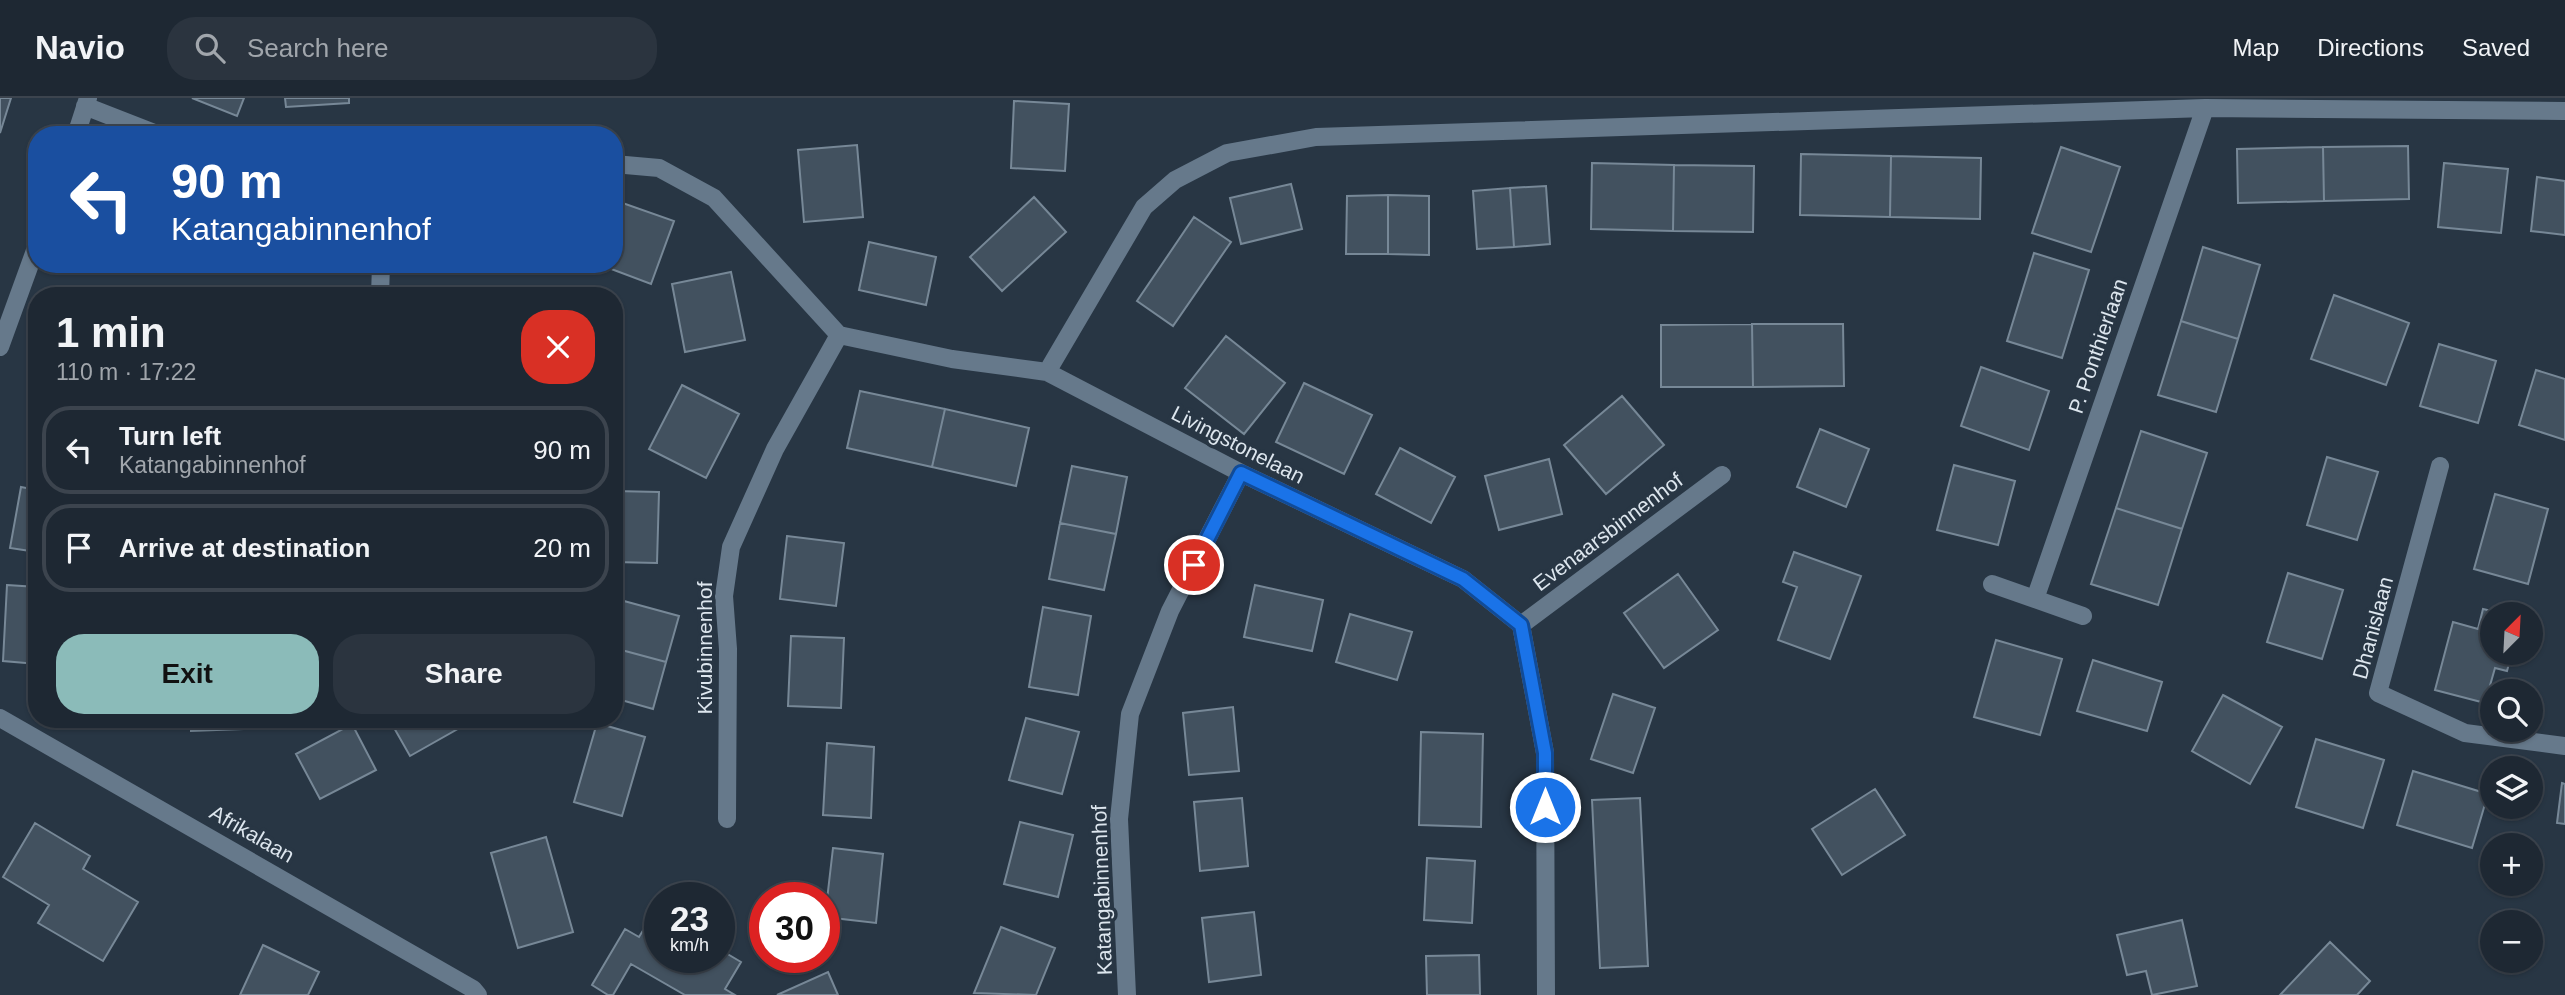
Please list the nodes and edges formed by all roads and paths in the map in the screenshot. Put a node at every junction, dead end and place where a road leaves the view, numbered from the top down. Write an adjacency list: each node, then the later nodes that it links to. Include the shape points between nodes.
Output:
1 (87, 102): 4 (street); 5 (street)
2 (2205, 108): 3 (street); 10 (street, via 1316,137 1227,153 1175,180 1144,207); 15 (street, P. Ponthierlaan)
3 (2565, 111)
4 (79, 126)
5 (139, 126)
6 (623, 165): 8 (street, via 659,169 715,198)
7 (28, 270): 9 (street)
8 (839, 335): 10 (street, Livingstonelaan, via 952,359); 20 (street, Kivubinnenhof, via 775,449 731,547 724,596)
9 (0, 346)
10 (1047, 372): 12 (street, Livingstonelaan)
11 (2440, 466): 19 (street, Dhanislaan, via 2378,693 2465,733)
12 (1241, 473): 17 (street, Livingstonelaan, via 1463,579); 22 (street, Katangabinnenhof, via 1170,611 1130,714 1119,819)
13 (1722, 475): 17 (street, Evenaarsbinnenhof)
14 (1992, 584): 15 (street)
15 (2035, 599): 16 (street)
16 (2083, 616)
17 (1521, 625): 23 (street, via 1545,753)
18 (0, 718): 21 (street, Afrikalaan)
19 (2565, 746)
20 (727, 819)
21 (478, 995)
22 (1127, 995)
23 (1546, 995)

